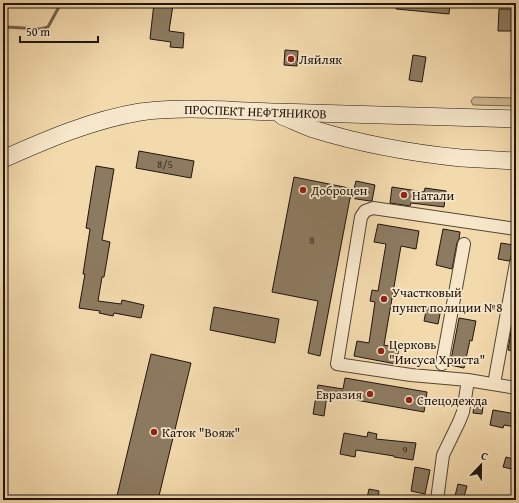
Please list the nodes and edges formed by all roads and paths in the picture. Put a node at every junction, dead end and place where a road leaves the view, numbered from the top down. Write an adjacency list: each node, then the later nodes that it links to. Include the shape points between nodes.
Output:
1 (272, 112): 2 (main road, ПРОСПЕКТ НЕФТЯНИКОВ); 4 (main road, via 312,128); 5 (main road, ПРОСПЕКТ НЕФТЯНИКОВ, via 180,109 141,112 81,126)
2 (374, 115): 3 (main road, ПРОСПЕКТ НЕФТЯНИКОВ); 4 (main road, via 368,123 367,130 369,138)
3 (516, 119)
4 (376, 145): 6 (main road, via 460,158)
5 (3, 159)
6 (516, 161)
7 (516, 229): 11 (street, via 373,208 365,211 361,217 337,364)
8 (464, 244): 10 (street)
9 (516, 263): 12 (street)
10 (442, 364)
11 (468, 380): 12 (street); 14 (street, via 463,412 443,455)
12 (494, 384): 13 (street)
13 (516, 388)
14 (437, 500)

